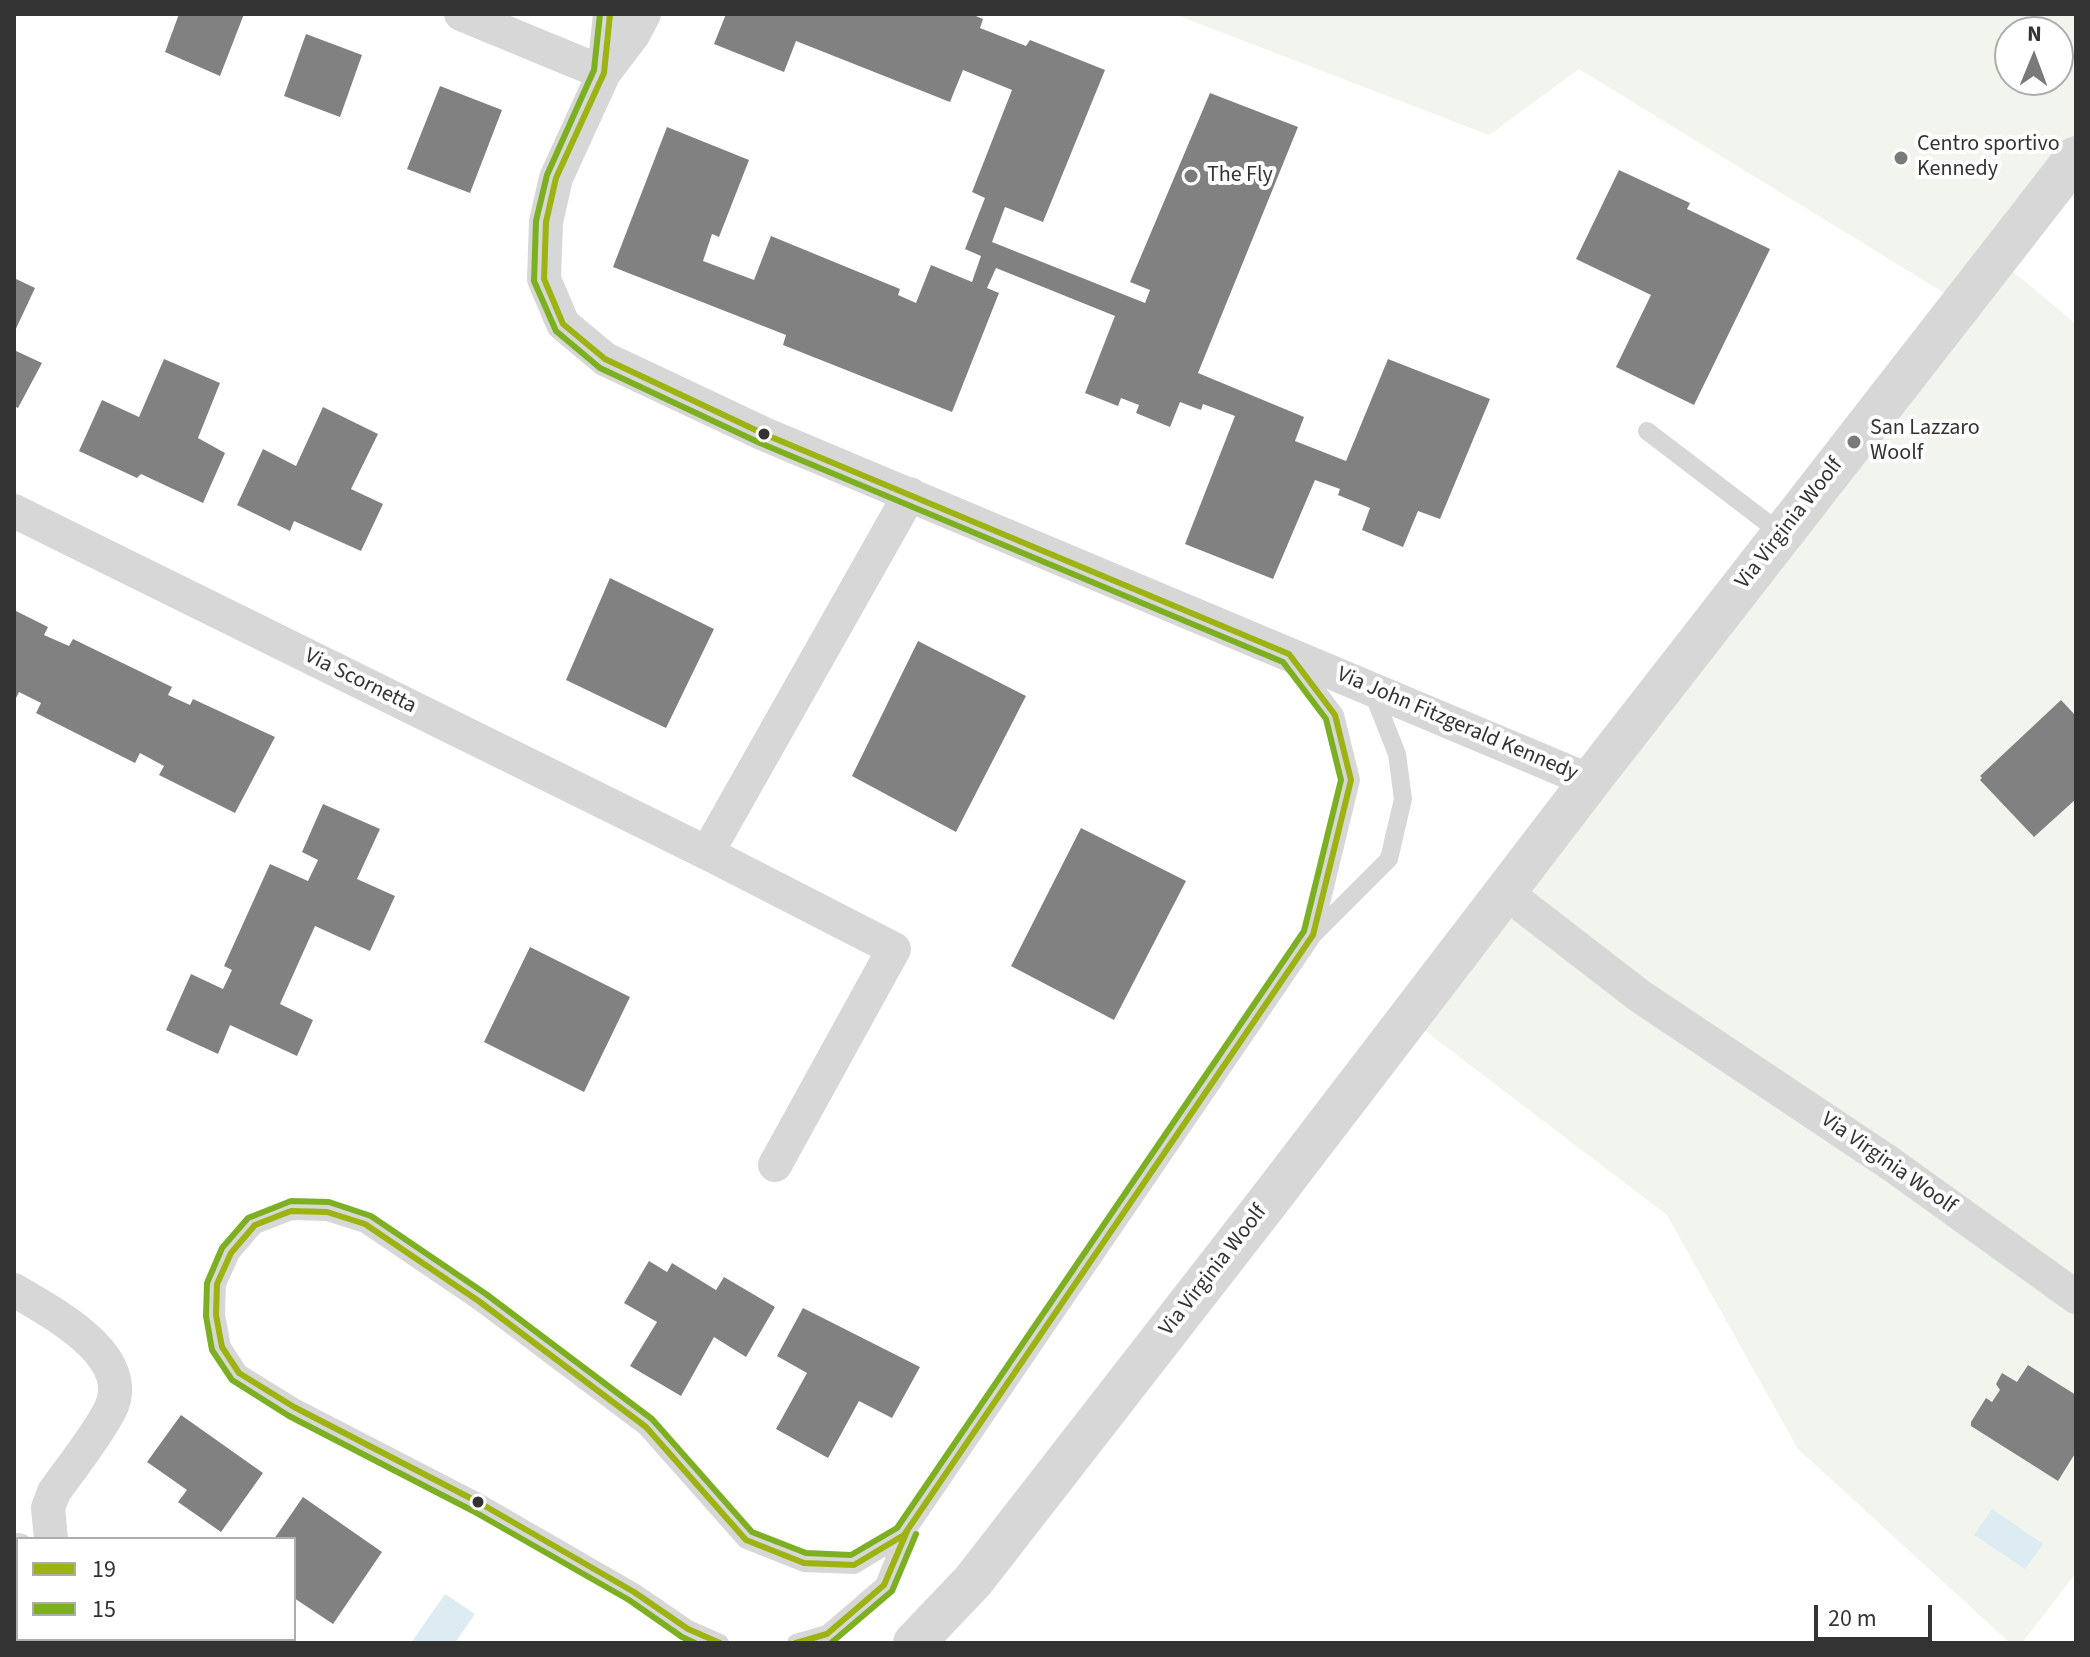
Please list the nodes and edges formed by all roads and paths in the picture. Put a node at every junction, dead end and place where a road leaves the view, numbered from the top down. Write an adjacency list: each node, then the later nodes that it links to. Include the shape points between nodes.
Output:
1 (461, 14): 4 (street)
2 (610, 14): 4 (street, Via John Fitzgerald Kennedy)
3 (644, 14): 4 (street, Via John Fitzgerald Kennedy)
4 (604, 73): 7 (street, Via John Fitzgerald Kennedy, via 556,178 546,222 544,279 563,324 605,359 653,384)
5 (2076, 157): 9 (street, Via Virginia Woolf)
6 (1647, 431): 9 (lane)
7 (910, 494): 10 (street, Via John Fitzgerald Kennedy); 13 (street)
8 (14, 511): 13 (street, Via Scornetta)
9 (1782, 534): 12 (street, Via Virginia Woolf)
10 (1289, 654): 11 (street, Via John Fitzgerald Kennedy); 15 (lane, via 1335,715 1351,780)
11 (1371, 688): 12 (street, Via John Fitzgerald Kennedy); 15 (lane, via 1397,754 1403,799 1389,859)
12 (1590, 781): 14 (street, Via Virginia Woolf)
13 (707, 853): 16 (street, Via Scornetta, via 894,949)
14 (1505, 892): 18 (street, Via Virginia Woolf, via 1641,997 1891,1164); 23 (street, Via Virginia Woolf, via 973,1581)
15 (1313, 935): 19 (lane)
16 (775, 1165)
17 (14, 1290): 20 (street, via 100,1349 116,1388 111,1408 54,1492)
18 (2076, 1297)
19 (904, 1535): 21 (lane, via 854,1565 804,1563 746,1540 646,1427 480,1302 365,1224 327,1212 291,1211 255,1225 231,1253 217,1284 216,1315 222,1347 239,1373 478,1502 688,1629); 22 (lane, via 884,1585 827,1634)
20 (45, 1536)
21 (720, 1643)
22 (796, 1643)
23 (914, 1643)

